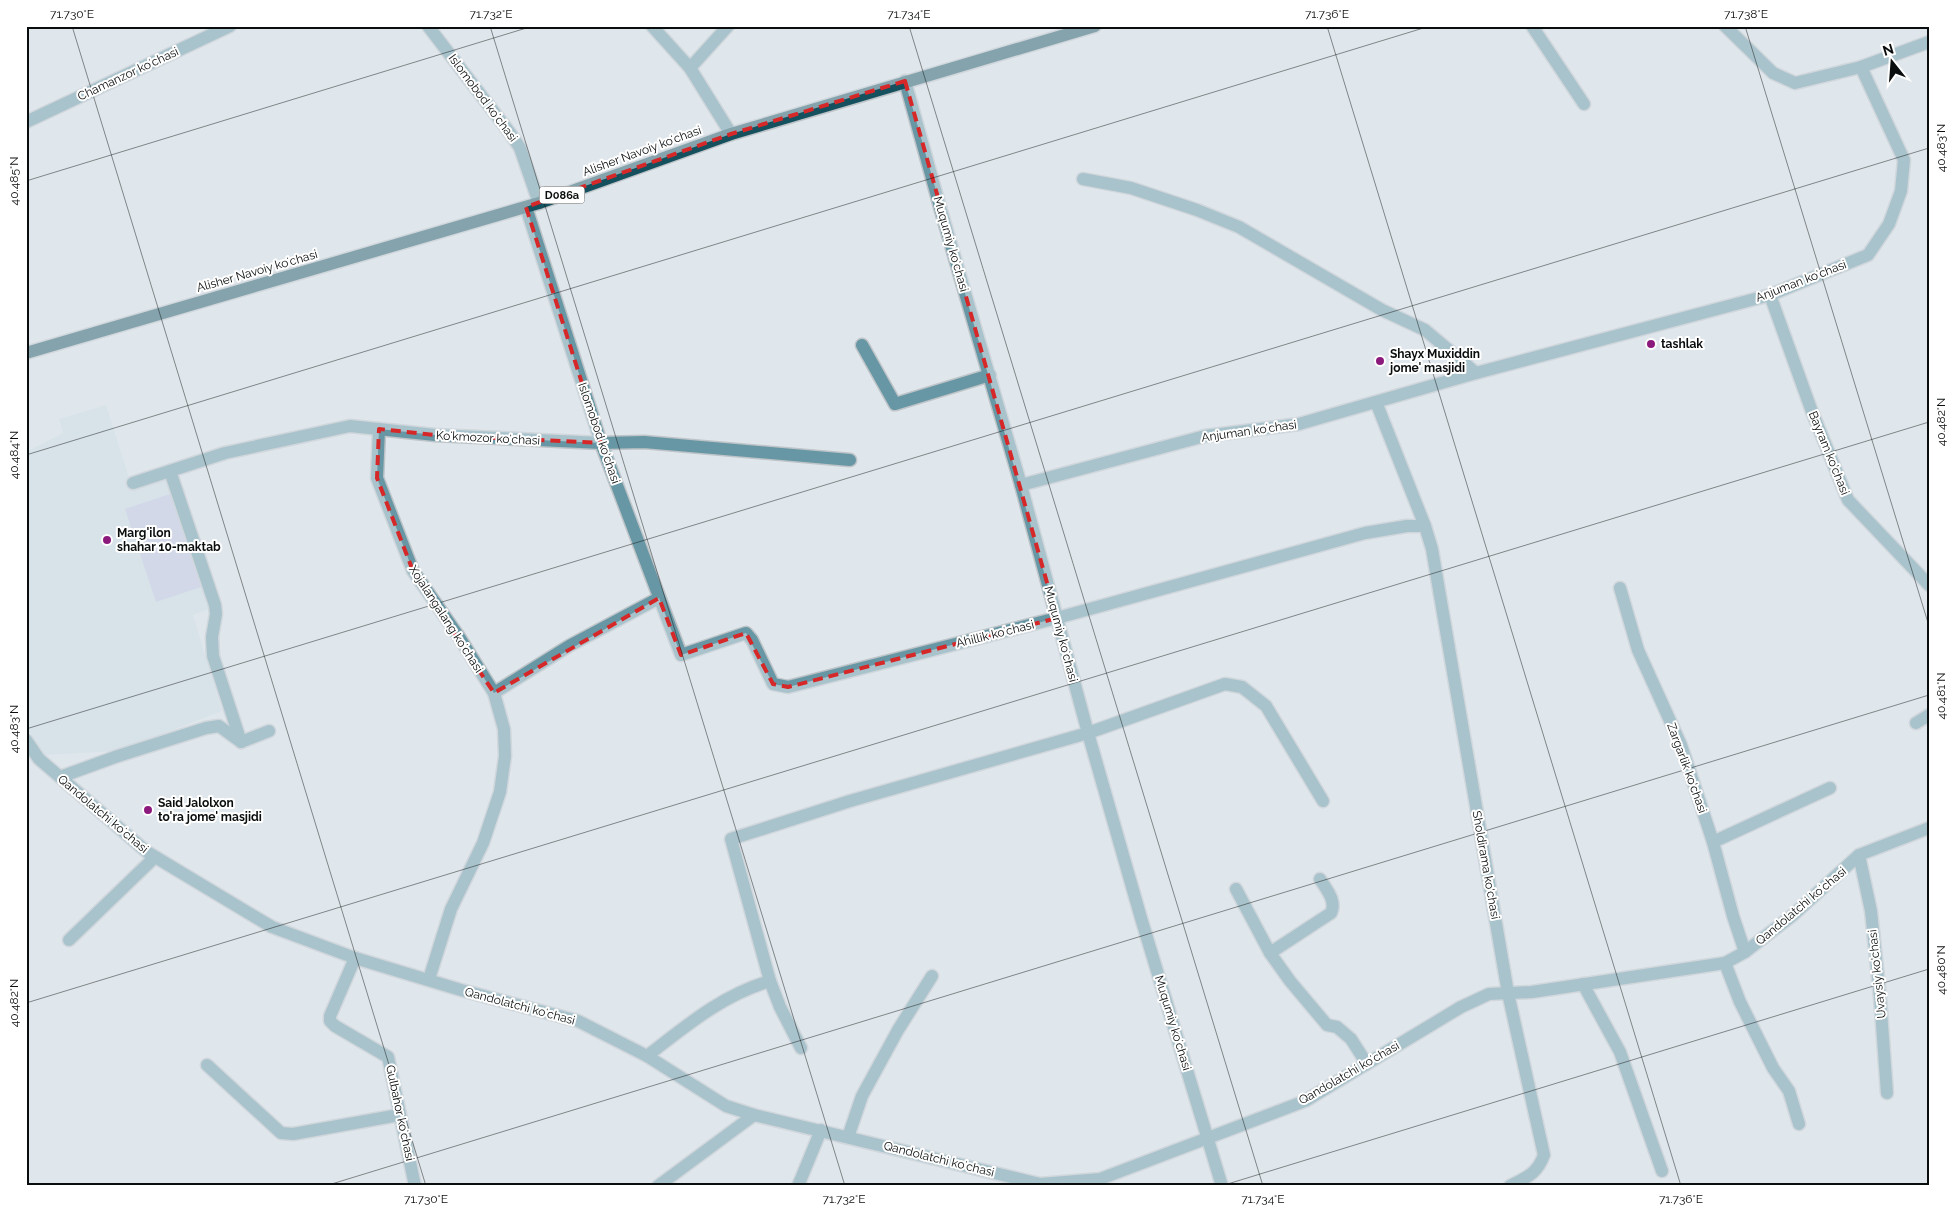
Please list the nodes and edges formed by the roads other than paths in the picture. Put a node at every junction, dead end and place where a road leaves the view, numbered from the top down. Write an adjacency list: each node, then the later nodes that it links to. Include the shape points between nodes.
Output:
1 (230, 26): 13 (street, Chamanzor koʻchasi)
2 (428, 26): 16 (street, Islomobod koʻchasi, via 510,132 520,148)
3 (652, 26): 10 (street)
4 (728, 26): 10 (street)
5 (1095, 26): 11 (main road, Alisher Navoiy koʻchasi / D086a)
6 (1532, 26): 12 (street)
7 (1725, 26): 9 (street, via 1773,73 1795,83)
8 (1929, 42): 9 (street)
9 (1861, 67): 18 (street, Anjuman koʻchasi, via 1904,160 1900,191 1890,224 1868,255)
10 (690, 68): 14 (street)
11 (905, 81): 14 (main road, Alisher Navoiy koʻchasi / D086a); 22 (street, Muqumiy koʻchasi)
12 (1584, 104)
13 (26, 122)
14 (731, 134): 16 (main road, Alisher Navoiy koʻchasi / D086a)
15 (1083, 179): 21 (street, via 1131,188 1239,227 1382,310 1425,330)
16 (539, 203): 17 (main road, Alisher Navoiy koʻchasi / D086a)
17 (526, 207): 20 (main road, Alisher Navoiy koʻchasi / D086a); 25 (street, Islomobod ko‘chasi)
18 (1770, 295): 21 (street, Anjuman koʻchasi); 31 (street, Bayram ko'chasi, via 1848,500)
19 (862, 345): 22 (street, via 895,404)
20 (26, 353)
21 (1476, 373): 23 (street, Anjuman koʻchasi)
22 (990, 375): 29 (street, Muqumiy koʻchasi)
23 (1376, 402): 29 (street, Anjuman koʻchasi, via 1300,424 1205,436); 30 (street, Sholdirama ko‘chasi)
24 (379, 429): 25 (street, Koʻkmozor koʻchasi); 27 (street, Koʻkmozor koʻchasi, via 350,426 224,453); 36 (street, Xojalangalang koʻchasi, via 377,478 413,572)
25 (601, 443): 26 (street, Koʻkmozor koʻchasi, via 644,442); 33 (street, Islomobod ko‘chasi)
26 (850, 460)
27 (170, 471): 28 (street, Koʻkmozor koʻchasi); 42 (street, via 215,605 213,656)
28 (133, 483)
29 (1021, 485): 34 (street, Muqumiy koʻchasi)
30 (1425, 526): 34 (street, Ahillik koʻchasi, via 1365,533); 61 (street, Sholdirama ko‘chasi, via 1432,549)
31 (1928, 582)
32 (1620, 588): 47 (street, Zargarlik ko'chasi, via 1638,650 1681,745)
33 (659, 598): 35 (street, Islomobod ko‘chasi); 36 (street, via 569,646)
34 (1057, 618): 35 (street, Ahillik koʻchasi, via 788,687 773,684 746,633); 40 (street, Muqumiy koʻchasi)
35 (682, 656)
36 (494, 694): 58 (street, Xojalangalang koʻchasi, via 504,729 505,756 500,792 483,843 451,909)
37 (1929, 715): 38 (street)
38 (1916, 723)
39 (269, 731): 42 (street)
40 (1088, 733): 45 (street, via 1225,684 1242,687 1266,706); 59 (street, via 850,801 731,839); 72 (street, Muqumiy koʻchasi)
41 (26, 740): 43 (street, Qandolatchi koʻchasi, via 39,759)
42 (240, 742): 43 (street, via 219,726 206,728)
43 (60, 777): 49 (street, Qandolatchi koʻchasi)
44 (1830, 788): 47 (street)
45 (1323, 801)
46 (1929, 828): 48 (street, Qandolatchi koʻchasi)
47 (1713, 842): 53 (street, Zargarlik ko'chasi)
48 (1859, 855): 53 (street, Qandolatchi koʻchasi, via 1793,915); 66 (street, Uvaysiy ko'chasi, via 1872,920)
49 (155, 857): 52 (street); 55 (street, Qandolatchi koʻchasi, via 272,927)
50 (1320, 879): 54 (street, via 1333,901 1331,913)
51 (1236, 889): 54 (street)
52 (69, 940)
53 (1745, 952): 56 (street, Qandolatchi koʻchasi)
54 (1270, 953): 64 (street, via 1327,1025 1337,1027 1351,1039)
55 (355, 958): 58 (street, Qandolatchi koʻchasi); 67 (street, Gulbahor koʻchasi, via 330,1021 388,1057)
56 (1725, 963): 60 (street, Qandolatchi koʻchasi); 69 (street, via 1769,1060 1789,1091)
57 (932, 976): 71 (street, via 862,1096)
58 (429, 980): 63 (street, Qandolatchi koʻchasi, via 578,1021)
59 (770, 981): 62 (street); 63 (street, via 710,1008)
60 (1582, 984): 61 (street, Qandolatchi koʻchasi); 73 (street, via 1620,1052)
61 (1508, 993): 64 (street, Qandolatchi koʻchasi, via 1489,994 1461,1007); 78 (street, Sholdirama ko‘chasi, via 1544,1156 1540,1167)
62 (801, 1048)
63 (647, 1056): 68 (street, Qandolatchi koʻchasi, via 726,1106)
64 (1367, 1064): 72 (street, Qandolatchi koʻchasi, via 1305,1101)
65 (207, 1065): 67 (street, via 282,1133 293,1134)
66 (1887, 1094)
67 (400, 1115): 74 (street, Gulbahor koʻchasi)
68 (754, 1115): 70 (street, Qandolatchi koʻchasi); 75 (street)
69 (1799, 1124)
70 (821, 1130): 71 (street, Qandolatchi koʻchasi); 76 (street)
71 (848, 1137): 72 (street, Qandolatchi koʻchasi, via 1040,1184 1100,1179)
72 (1208, 1137): 77 (street, Muqumiy koʻchasi)
73 (1662, 1171)
74 (415, 1186)
75 (658, 1186)
76 (798, 1186)
77 (1222, 1186)
78 (1510, 1186)

